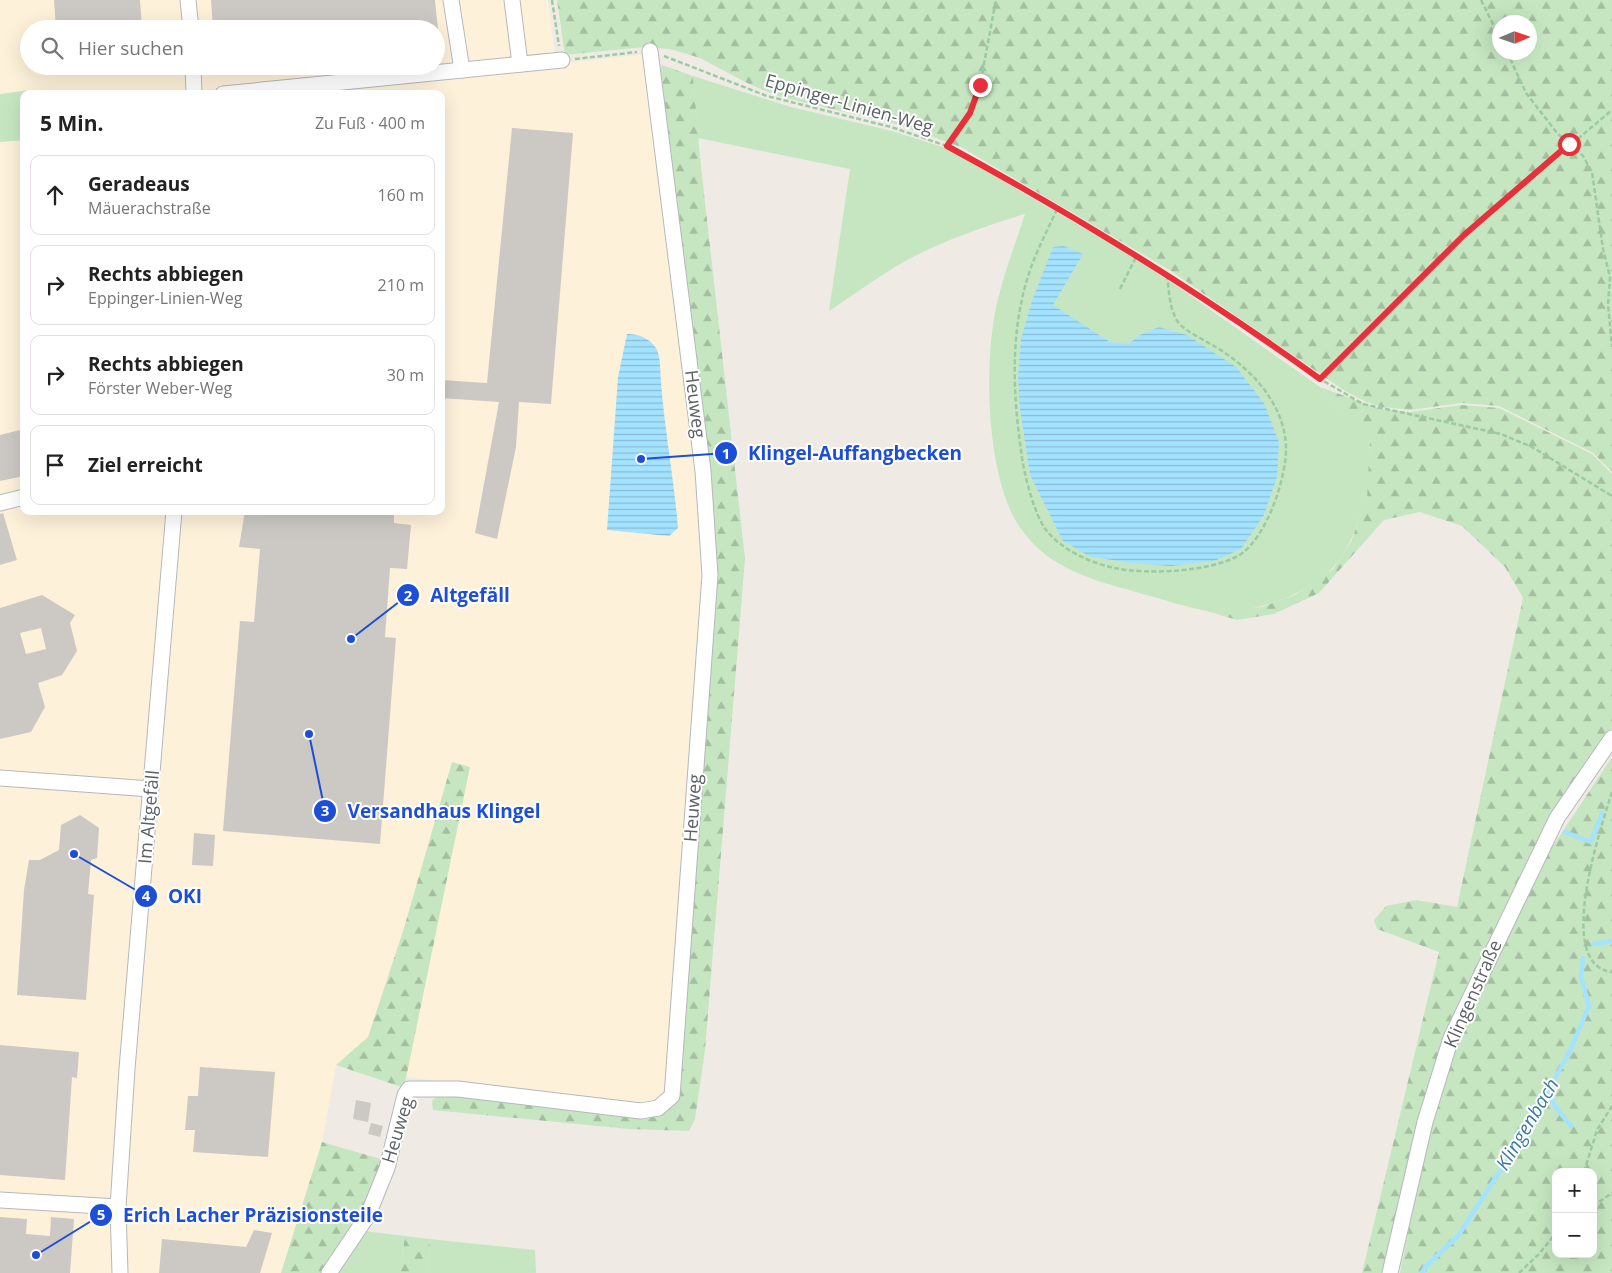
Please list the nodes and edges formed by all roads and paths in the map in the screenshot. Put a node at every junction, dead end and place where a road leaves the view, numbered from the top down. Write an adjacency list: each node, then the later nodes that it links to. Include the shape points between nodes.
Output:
1 (188, 0): 7 (street)
2 (451, 0): 13 (street)
3 (512, 0): 12 (street)
4 (552, 0): 10 (path)
5 (996, 0): 21 (path, via 980,85 970,113)
6 (1481, 0): 8 (path)
7 (189, 20)
8 (1492, 22)
9 (650, 51): 10 (path, Eppinger-Linien-Weg); 21 (path, Eppinger-Linien-Weg, via 774,98); 45 (street, Heuweg, via 704,470 710,575 672,1096 658,1108 641,1111 458,1089 409,1089 387,1168 368,1215)
10 (562, 60): 12 (street)
11 (1511, 60): 20 (path, via 1526,93)
12 (520, 64): 13 (street)
13 (462, 70): 14 (street)
14 (445, 72)
15 (193, 75): 17 (street)
16 (412, 75): 18 (street)
17 (194, 90)
18 (263, 90)
19 (1612, 110): 20 (path)
20 (1569, 144): 26 (path, via 1583,156 1592,172 1602,248 1610,277 1608,309); 27 (path, via 1464,235)
21 (947, 146): 22 (path, Eppinger-Linien-Weg)
22 (1057, 209): 23 (path, Eppinger-Linien-Weg); 24 (path, via 1032,263 1019,315 1013,371 1024,478 1046,529 1071,552 1116,568 1172,572 1216,566 1242,554 1261,531 1282,478 1286,448 1281,417 1256,379 1232,356 1178,322)
23 (1137, 255): 24 (path, Eppinger-Linien-Weg); 25 (path)
24 (1167, 274): 27 (path, Eppinger-Linien-Weg)
25 (1120, 289)
26 (1612, 347)
27 (1320, 379): 28 (path, Eppinger-Linien-Weg, via 1363,404 1379,409 1501,434)
28 (1612, 496)
29 (20, 499): 30 (street)
30 (0, 503)
31 (174, 515): 34 (street, Im Altgefäll)
32 (1612, 738): 46 (street, Klingenstraße, via 1557,818 1451,1038 1424,1122)
33 (0, 778): 34 (street)
34 (151, 789): 42 (street, Im Altgefäll)
35 (1612, 792): 36 (path, via 1598,835 1583,908 1587,950 1595,963 1606,972)
36 (1612, 972)
37 (1611, 1107): 38 (path, via 1597,1130)
38 (1585, 1168)
39 (1612, 1193): 41 (path)
40 (0, 1200): 42 (street)
41 (1597, 1203)
42 (118, 1208): 44 (street, Im Altgefäll)
43 (1552, 1238): 47 (path)
44 (120, 1273)
45 (329, 1273)
46 (1390, 1273)
47 (1519, 1273)

